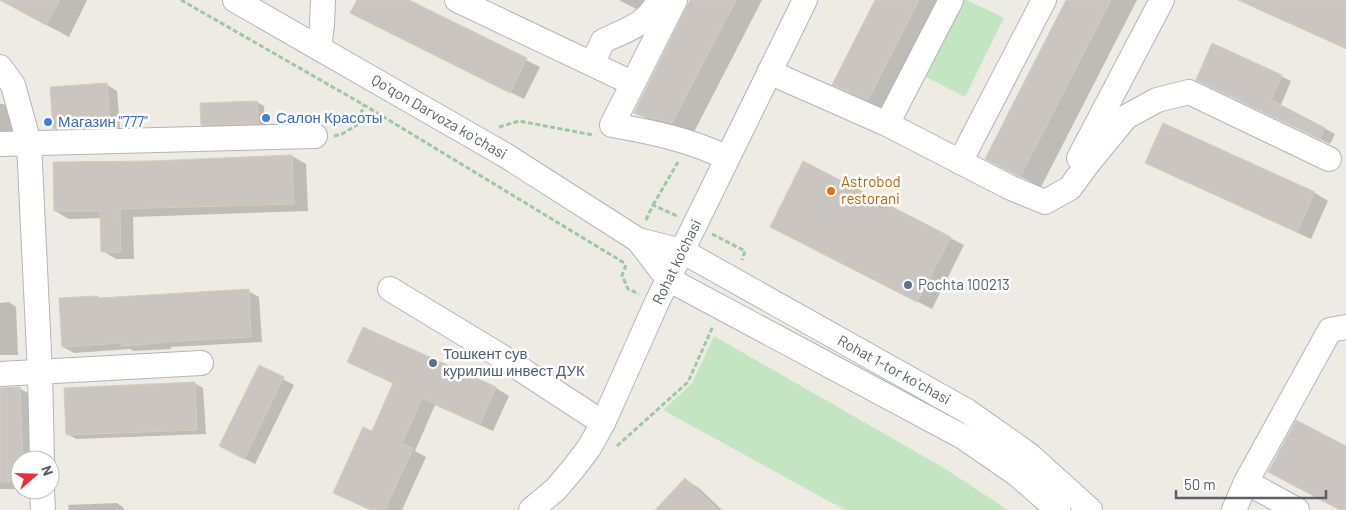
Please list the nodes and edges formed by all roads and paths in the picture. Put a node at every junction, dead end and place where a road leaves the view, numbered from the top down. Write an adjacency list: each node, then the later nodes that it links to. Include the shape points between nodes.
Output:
1 (181, 0): 16 (path)
2 (235, 0): 11 (street, Qoʻqon Darvoza koʻchasi)
3 (323, 0): 11 (street)
4 (457, 0): 12 (street)
5 (658, 0): 12 (street, via 641,24 603,41)
6 (675, 0): 15 (street)
7 (805, 0): 14 (street, Rohat ko'chasi)
8 (951, 0): 17 (street)
9 (1044, 0): 23 (street)
10 (1162, 0): 24 (street)
11 (319, 47): 27 (street, Qoʻqon Darvoza koʻchasi, via 505,155)
12 (592, 64): 15 (street)
13 (0, 67): 19 (street, via 13,85)
14 (770, 72): 17 (street); 21 (street, Rohat ko'chasi)
15 (632, 84): 21 (street, via 612,125 704,146)
16 (364, 105): 18 (path, via 357,125 342,134 325,138); 29 (path)
17 (888, 124): 23 (street)
18 (315, 136): 19 (street)
19 (29, 143): 20 (street); 37 (street)
20 (0, 144)
21 (727, 158): 28 (street, Rohat ko'chasi)
22 (1329, 159): 24 (street, via 1188,92 1157,100 1126,117 1070,188)
23 (960, 162): 24 (street, via 1045,202)
24 (1061, 193)
25 (683, 219): 27 (path, via 653,204)
26 (707, 232): 30 (path, via 745,251)
27 (637, 241): 28 (street, Qoʻqon Darvoza koʻchasi); 29 (path); 31 (street, Qoʻqon Darvoza koʻchasi)
28 (682, 251): 31 (street, Rohat ko'chasi); 45 (street, Rohat 1-tor koʻchasi, via 981,420 1048,470)
29 (626, 264): 33 (path, via 622,276 628,289)
30 (740, 264)
31 (668, 279): 39 (street, Rohat ko'chasi); 44 (street, Rohat 1-tor koʻchasi, via 963,437 1018,475)
32 (390, 289): 39 (street)
33 (642, 295)
34 (714, 323): 41 (path, via 688,382)
35 (1346, 327): 42 (street, via 1330,330)
36 (201, 363): 37 (street)
37 (40, 373): 38 (street); 40 (street)
38 (0, 374)
39 (603, 423): 43 (street, Rohat ko'chasi, via 573,469)
40 (42, 450)
41 (612, 452)
42 (1246, 482): 46 (street); 47 (street)
43 (531, 510)
44 (1058, 510)
45 (1090, 510)
46 (1234, 510)
47 (1296, 510)

